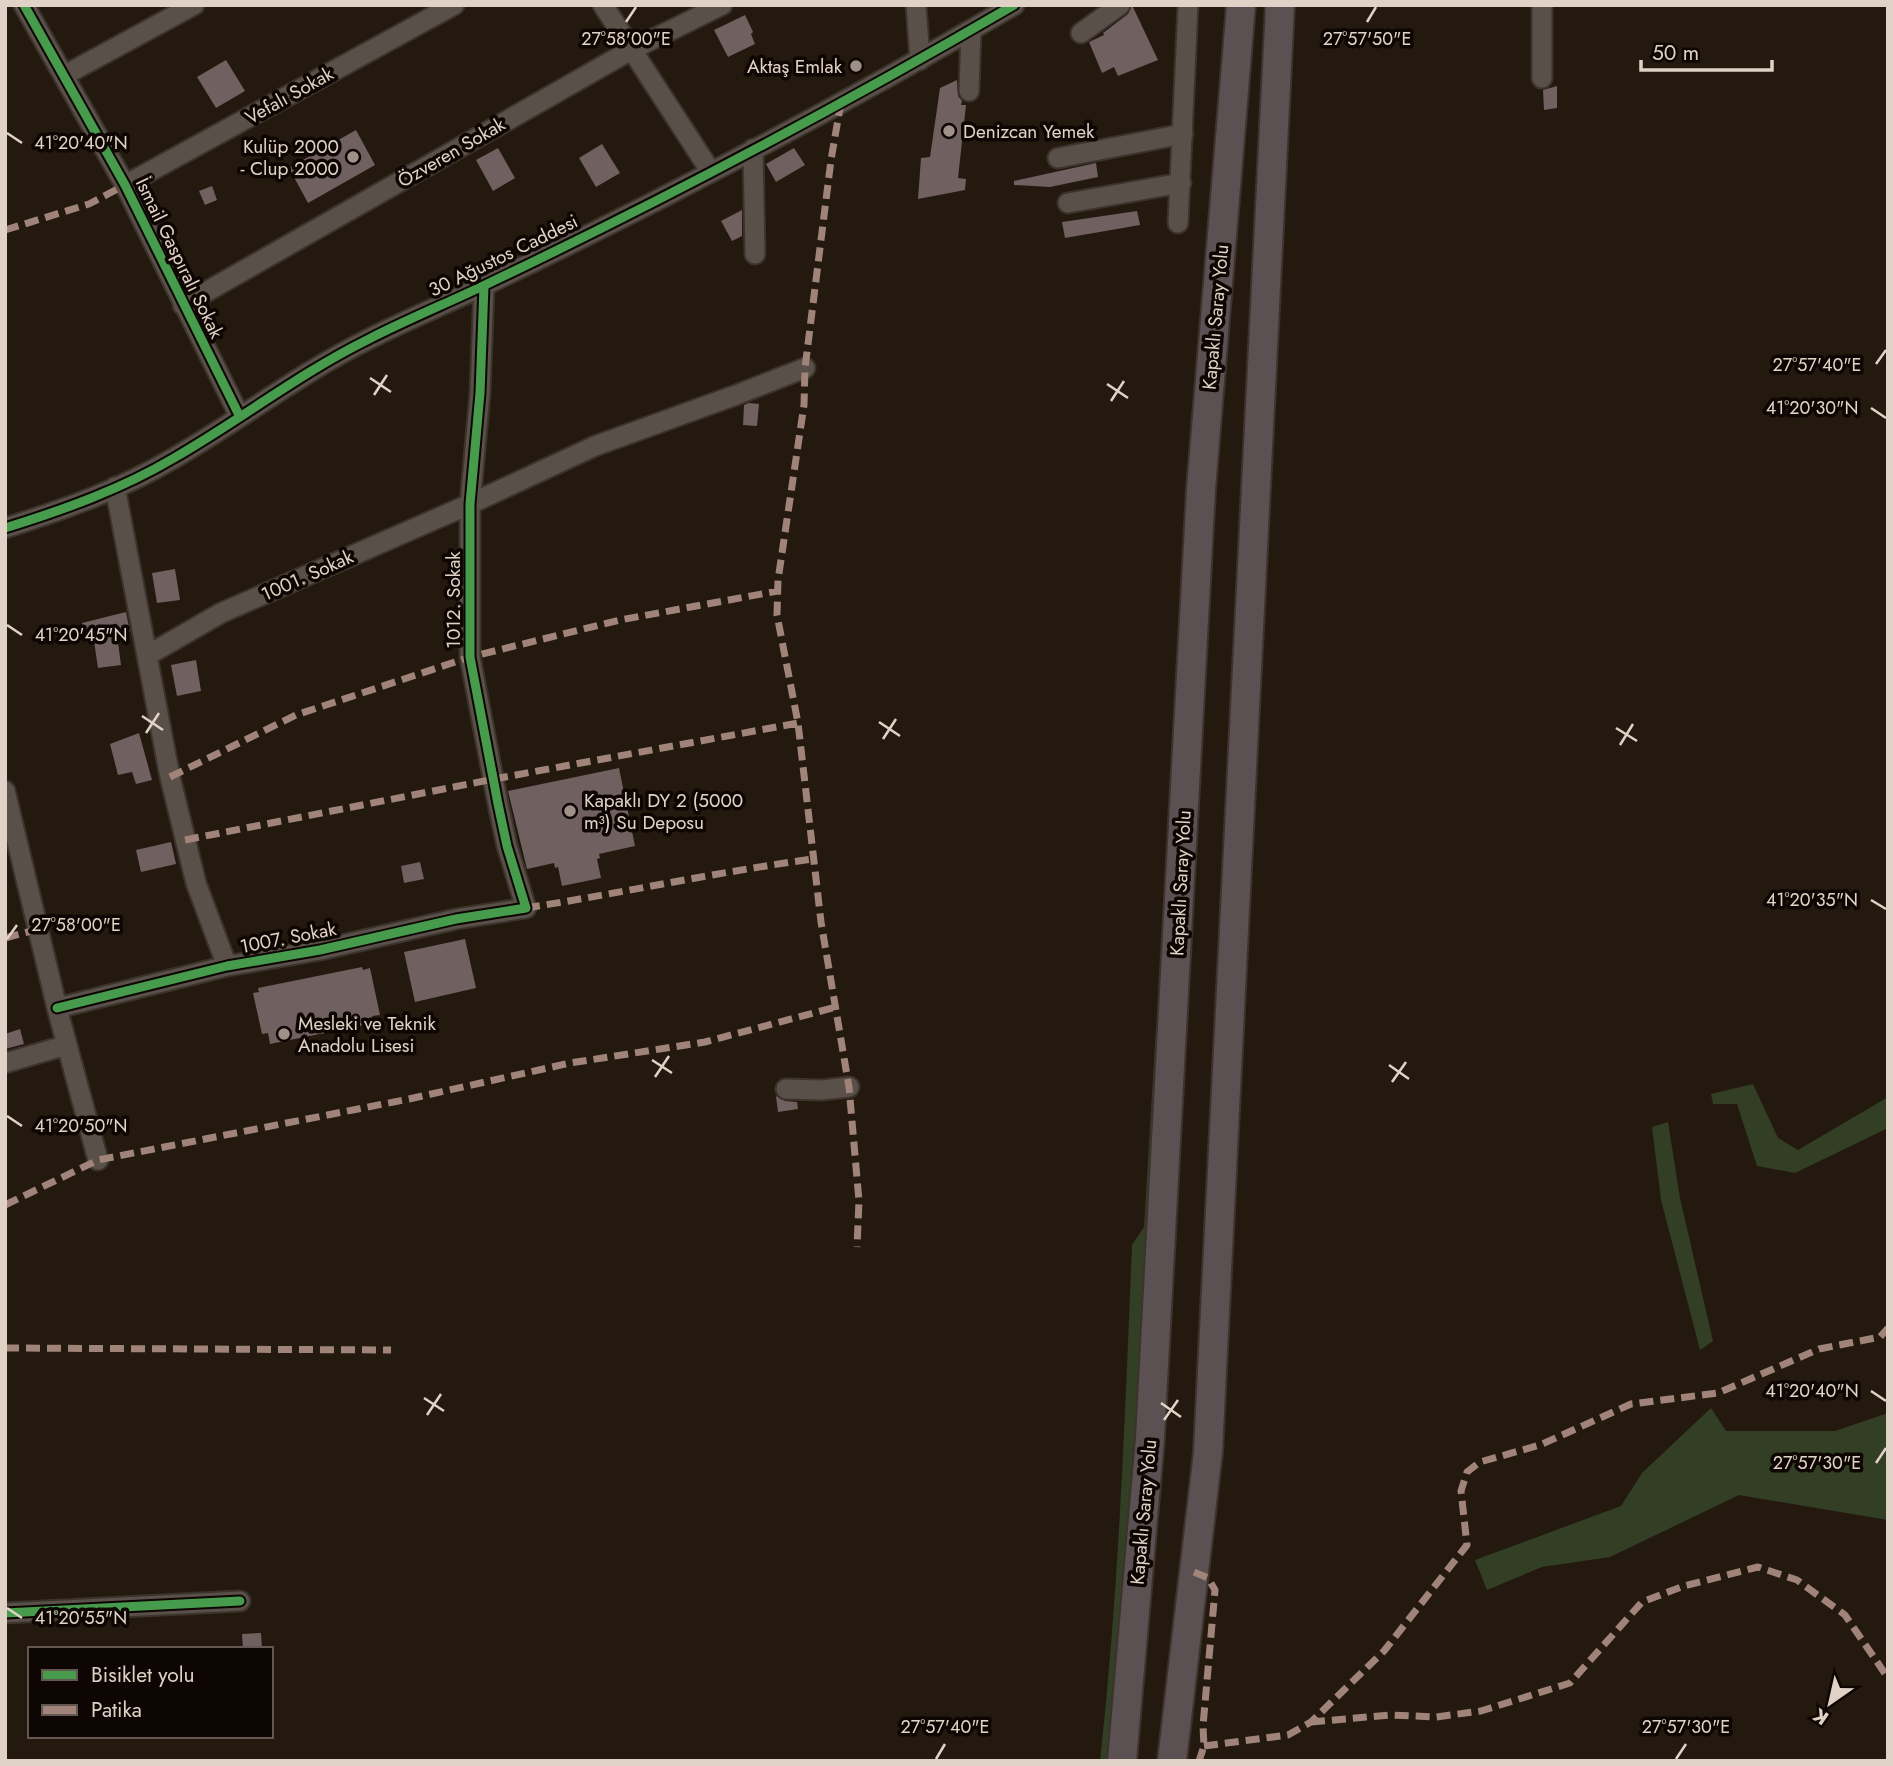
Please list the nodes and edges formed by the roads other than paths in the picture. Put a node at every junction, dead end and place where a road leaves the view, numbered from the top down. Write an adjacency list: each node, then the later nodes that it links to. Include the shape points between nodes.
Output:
1 (24, 5): 17 (street, İsmail Gaspıralı Sokak)
2 (194, 5): 17 (street)
3 (454, 5): 25 (street, Vefalı Sokak)
4 (603, 5): 15 (street)
5 (722, 5): 15 (street, Özveren Sokak)
6 (916, 5): 16 (street)
7 (1014, 5): 13 (street, 30 Ağustos Caddesi)
8 (1120, 5): 14 (street)
9 (1188, 5): 20 (street)
10 (1241, 5): 48 (highway, Kapaklı Saray Yolu, via 1201,489 1150,1438)
11 (1280, 5): 49 (highway, via 1208,1452)
12 (1542, 5): 18 (street)
13 (971, 31): 16 (street, 30 Ağustos Caddesi); 19 (street)
14 (1082, 33)
15 (631, 50): 23 (street); 30 (street, Özveren Sokak)
16 (920, 60): 21 (street, 30 Ağustos Caddesi)
17 (65, 75): 25 (street, İsmail Gaspıralı Sokak)
18 (1542, 78)
19 (969, 91)
20 (1183, 134): 22 (street); 24 (street)
21 (753, 149): 23 (street, 30 Ağustos Caddesi); 28 (street)
22 (1058, 158)
23 (711, 172): 29 (street, 30 Ağustos Caddesi)
24 (1181, 183): 26 (street); 27 (street)
25 (125, 185): 30 (street, İsmail Gaspıralı Sokak)
26 (1068, 202)
27 (1178, 223)
28 (755, 254)
29 (484, 285): 32 (street, 30 Ağustos Caddesi, via 368,339); 34 (street, 1012. Sokak)
30 (183, 305): 32 (street, İsmail Gaspıralı Sokak)
31 (805, 368): 34 (street, 1001. Sokak, via 595,446)
32 (240, 417): 33 (street, 30 Ağustos Caddesi, via 172,460)
33 (116, 487): 35 (street, 30 Ağustos Caddesi); 36 (street)
34 (470, 504): 36 (street, 1001. Sokak, via 221,613); 38 (street, 1012. Sokak, via 470,657 507,846)
35 (5, 528)
36 (148, 655): 39 (street, via 170,777 196,883)
37 (6, 795): 40 (street)
38 (526, 908): 39 (street, 1007. Sokak)
39 (227, 966): 40 (street, 1007. Sokak)
40 (57, 1008): 41 (street)
41 (67, 1045): 42 (street); 45 (street)
42 (5, 1063)
43 (849, 1087): 44 (street)
44 (786, 1089)
45 (98, 1160)
46 (240, 1601): 47 (street)
47 (5, 1613)
48 (1122, 1761)
49 (1172, 1761)

